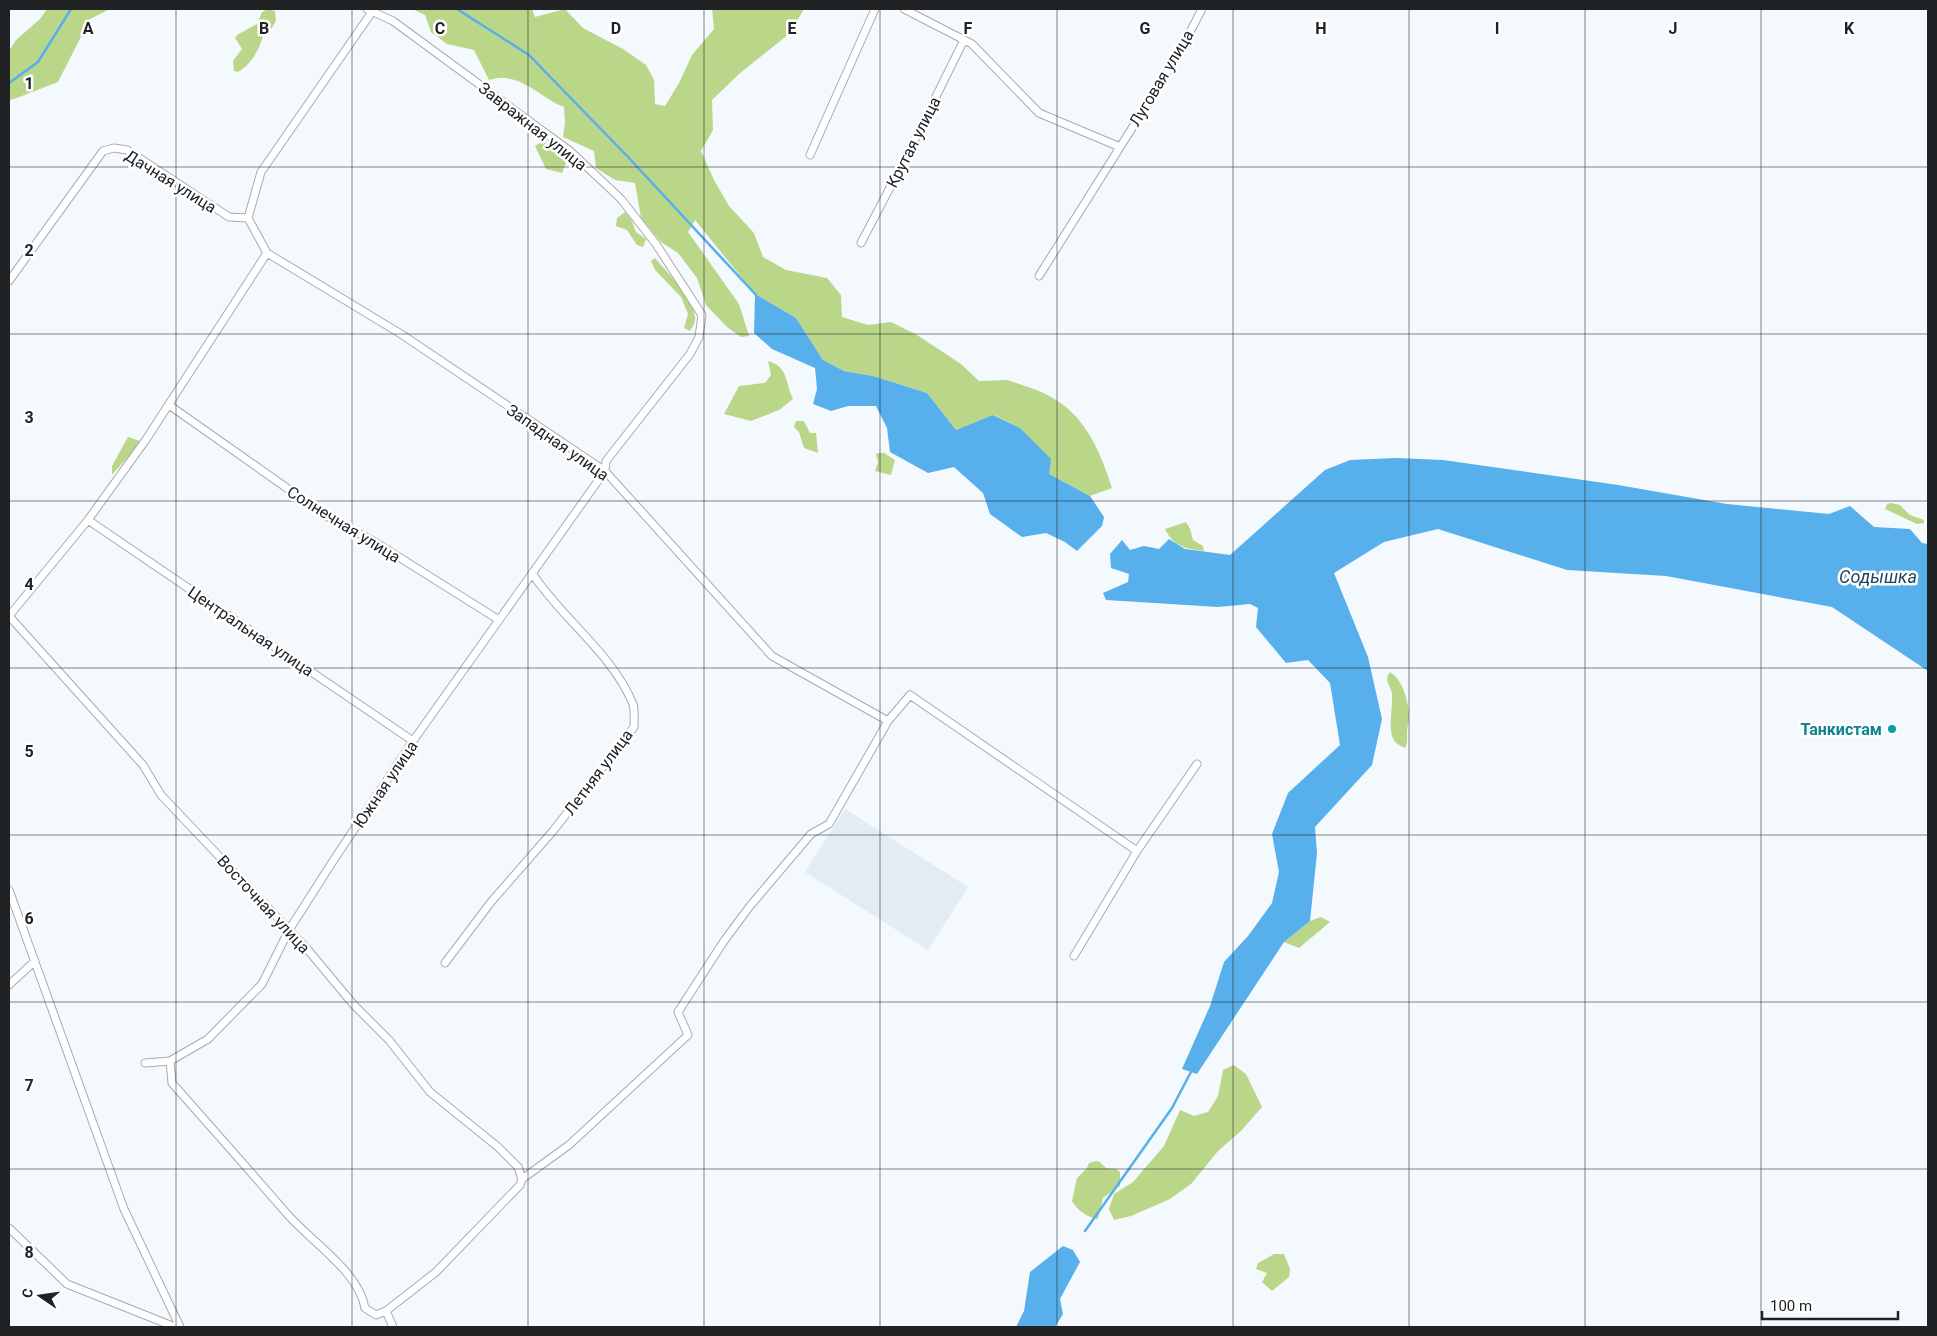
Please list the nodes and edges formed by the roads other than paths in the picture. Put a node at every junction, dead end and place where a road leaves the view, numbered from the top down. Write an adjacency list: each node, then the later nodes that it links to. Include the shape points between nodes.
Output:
1 (371, 9): 8 (street, via 261,172); 14 (street, Завражная улица, via 393,21 570,151 621,199 656,244 702,315 699,337 690,354 606,461)
2 (875, 9): 7 (street)
3 (904, 9): 5 (street)
4 (1202, 9): 6 (street, Луговая улица, via 1178,55)
5 (964, 40): 6 (street, via 972,44 1039,113); 9 (street, Крутая улица)
6 (1120, 147): 11 (street, Луговая улица)
7 (810, 155)
8 (248, 218): 10 (street); 12 (street, Дачная улица, via 229,218 127,150 114,148 104,151)
9 (861, 243)
10 (267, 253): 13 (street); 14 (street, Западная улица, via 401,334)
11 (1039, 276)
12 (9, 281)
13 (169, 405): 15 (street); 18 (street, Солнечная улица, via 328,517 375,542)
14 (605, 471): 16 (street, Южная улица); 19 (street, Западная улица, via 772,656)
15 (88, 520): 17 (street); 20 (street, Центральная улица)
16 (532, 573): 18 (street, Южная улица); 27 (street, Летняя улица, via 616,675 634,706 634,727)
17 (9, 616): 24 (street, Восточная улица, via 143,765 161,795)
18 (499, 620): 20 (street, Южная улица)
19 (888, 721): 22 (street, via 910,695); 31 (street, via 829,824 811,834 750,906 678,1012 688,1035 569,1145)
20 (414, 741): 24 (street, Южная улица)
21 (1197, 764): 22 (street)
22 (1137, 851): 25 (street)
23 (9, 890): 26 (street)
24 (289, 930): 29 (street, Южная улица, via 262,984 208,1039); 31 (street, Восточная улица, via 389,1040 430,1092 518,1166)
25 (1074, 956)
26 (35, 962): 28 (street); 35 (street, via 124,1209)
27 (445, 963)
28 (9, 985)
29 (170, 1061): 30 (street, Южная улица); 33 (street, via 172,1082 290,1218 349,1276 363,1296 365,1308 376,1315)
30 (145, 1063)
31 (521, 1182): 33 (street, via 436,1272)
32 (9, 1228): 34 (street, via 67,1284)
33 (386, 1311): 36 (street)
34 (175, 1327)
35 (180, 1327)
36 (393, 1327)

